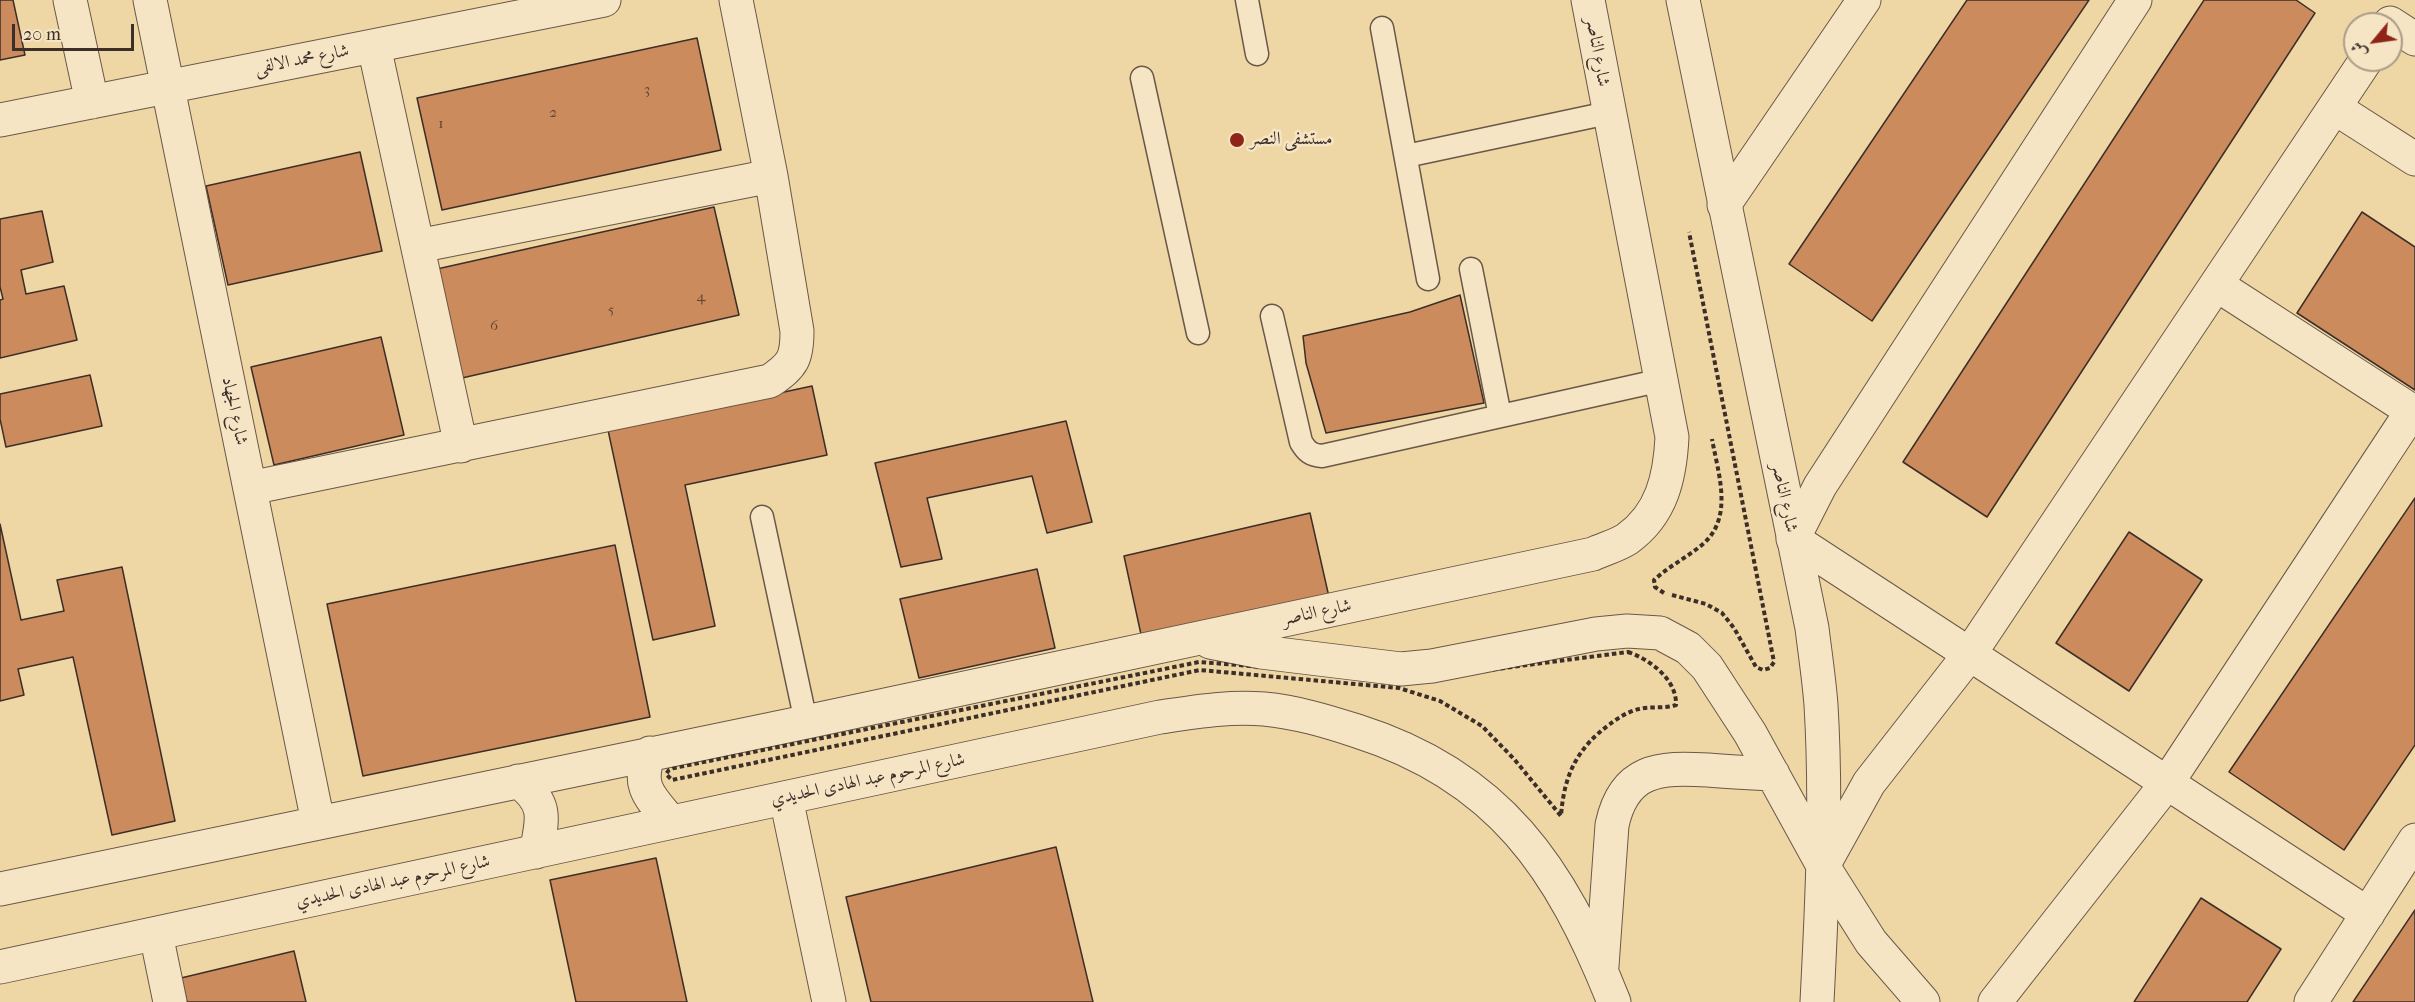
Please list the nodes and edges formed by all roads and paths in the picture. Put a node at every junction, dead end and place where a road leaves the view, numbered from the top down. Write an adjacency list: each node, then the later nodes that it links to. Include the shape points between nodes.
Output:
1 (70, 0): 16 (street)
2 (150, 0): 15 (street, شارع الجهاد)
3 (604, 0): 11 (street, شارع محمد الالفى)
4 (736, 0): 22 (street)
5 (1247, 0): 12 (lane)
6 (1588, 0): 18 (street, شارع الناصر)
7 (1683, 0): 23 (street, شارع الناصر)
8 (1864, 0): 23 (street)
9 (2135, 0): 36 (street, via 1820,486)
10 (1382, 28): 20 (lane)
11 (374, 46): 15 (street, شارع محمد الالفى); 24 (street)
12 (1257, 54)
13 (2358, 72): 17 (street)
14 (1142, 78): 29 (lane)
15 (167, 87): 16 (street, شارع محمد الالفى); 34 (street, شارع الجهاد)
16 (92, 102): 19 (street, شارع محمد الالفى)
17 (2335, 108): 21 (street); 27 (street)
18 (1608, 113): 20 (lane); 30 (street, شارع الناصر)
19 (0, 120)
20 (1406, 156): 26 (lane)
21 (2415, 159)
22 (771, 176): 24 (street); 33 (street, via 797,331 797,352 788,368 770,381)
23 (1724, 205): 36 (street, شارع الناصر)
24 (418, 246): 33 (street)
25 (1471, 269): 32 (lane)
26 (1428, 279)
27 (2217, 285): 31 (street); 38 (street)
28 (1272, 316): 32 (lane, via 1301,442 1310,453 1322,456)
29 (1198, 333)
30 (1662, 380): 32 (lane); 37 (street, شارع الناصر, via 1672,437 1671,468 1664,494 1647,520 1626,539 1593,554)
31 (2414, 412): 43 (street)
32 (1500, 416)
33 (461, 446): 34 (street)
34 (250, 488): 45 (street, شارع الجهاد)
35 (762, 517): 39 (lane)
36 (1793, 539): 38 (street); 49 (street, شارع الناصر, via 1812,628 1821,704)
37 (1196, 639): 39 (street); 41 (street, via 1261,652 1401,669 1596,634 1660,633 1688,648 1707,667)
38 (1969, 655): 43 (street); 49 (street, via 1869,783)
39 (807, 722): 40 (street)
40 (650, 753): 42 (street); 46 (street, via 644,765 647,794)
41 (1773, 774): 49 (street); 54 (street, via 1672,768 1654,771 1625,791 1612,825)
42 (518, 781): 45 (street); 48 (street, via 536,797 541,808)
43 (2167, 783): 51 (street); 60 (street)
44 (786, 798): 46 (street, شارع المرحوم عبد الهادى الحديدي); 54 (street, شارع المرحوم عبد الهادى الحديدي, via 1160,717 1263,709 1316,718 1387,740 1429,760 1477,791 1521,834 1556,881); 56 (street)
45 (318, 822): 50 (street)
46 (671, 822): 48 (street, شارع المرحوم عبد الهادى الحديدي)
47 (2415, 840): 51 (street)
48 (536, 852): 52 (street, شارع المرحوم عبد الهادى الحديدي)
49 (1823, 866): 58 (street, شارع الناصر); 59 (street, via 1872,942)
50 (0, 889)
51 (2368, 914): 61 (street)
52 (156, 933): 53 (street, شارع المرحوم عبد الهادى الحديدي); 55 (street)
53 (0, 967)
54 (1602, 971): 57 (street, شارع المرحوم عبد الهادى الحديدي)
55 (170, 1002)
56 (829, 1002)
57 (1614, 1002)
58 (1817, 1002)
59 (1923, 1002)
60 (1995, 1002)
61 (2311, 1002)

